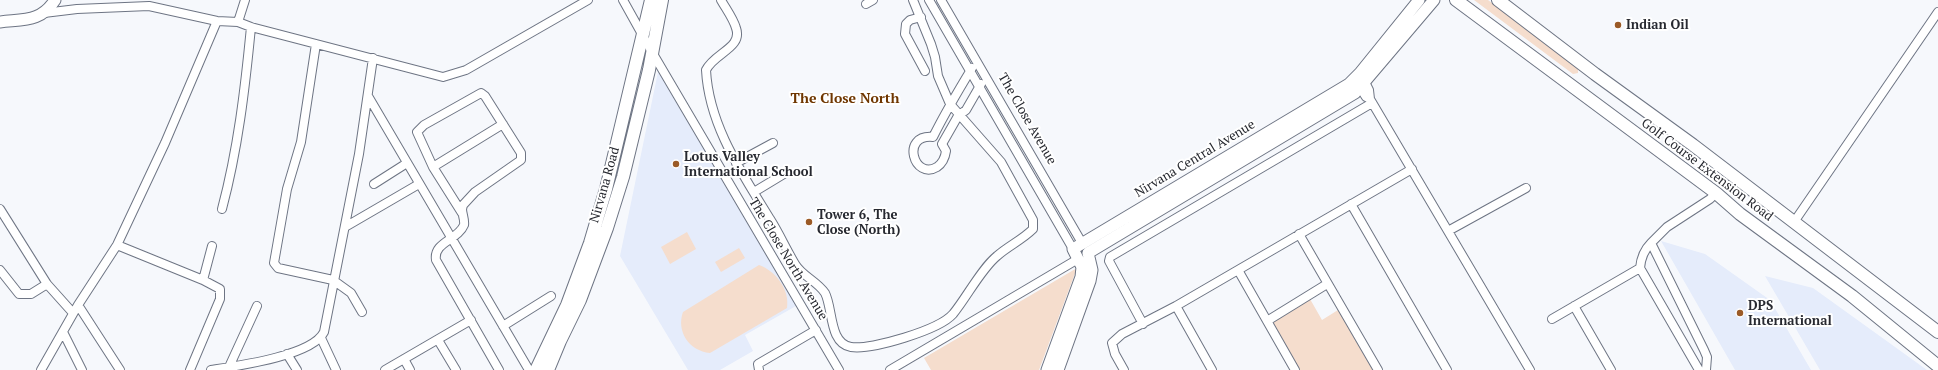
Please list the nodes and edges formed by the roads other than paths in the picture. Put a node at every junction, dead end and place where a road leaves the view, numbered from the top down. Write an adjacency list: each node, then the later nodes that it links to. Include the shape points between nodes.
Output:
1 (55, 0): 17 (street)
2 (245, 0): 22 (street)
3 (588, 0): 27 (street, via 493,56 453,75 434,76)
4 (623, 0): 24 (street, The Close North Avenue)
5 (652, 0): 24 (main road, Nirvana Road)
6 (662, 0): 26 (main road, Nirvana Road)
7 (721, 0): 41 (street, via 736,28 737,36 731,47 709,64 706,77 715,117)
8 (913, 0): 19 (street)
9 (929, 0): 18 (street, The Close Avenue)
10 (942, 0): 15 (street, The Close Avenue)
11 (1419, 0): 32 (street, Nirvana Central Avenue)
12 (1434, 0): 32 (street, Nirvana Central Avenue)
13 (1456, 0): 49 (main road, Golf Course Extension Road)
14 (1498, 0): 54 (main road, Golf Course Extension Road)
15 (947, 10): 18 (street); 28 (street, The Close Avenue)
16 (1938, 12): 54 (street)
17 (44, 13): 20 (street, via 140,6); 21 (street, via 33,18)
18 (938, 15): 30 (street, The Close Avenue)
19 (921, 17): 29 (street, via 910,20 904,28); 36 (street, via 935,57 938,76)
20 (217, 20): 22 (street); 60 (street, via 165,143)
21 (0, 22)
22 (238, 22): 23 (street)
23 (251, 28): 25 (street); 52 (street, via 244,95 231,175)
24 (643, 36): 26 (street, The Close North Avenue); 103 (main road, Nirvana Road, via 606,189 590,243 567,305)
25 (316, 44): 27 (street); 67 (street, via 301,142 287,189 273,260 278,268)
26 (652, 52): 82 (street, The Close North Avenue); 104 (main road, Nirvana Road, via 650,70 623,176 607,228 580,300)
27 (373, 58): 34 (street)
28 (977, 61): 30 (street); 31 (street, The Close Avenue)
29 (925, 71)
30 (970, 71): 33 (street, The Close Avenue); 36 (street)
31 (986, 77): 33 (street); 62 (street, The Close Avenue)
32 (1360, 81): 35 (street, via 1369,90); 62 (street, Nirvana Central Avenue)
33 (979, 86): 37 (street, via 966,110); 62 (street, The Close Avenue)
34 (368, 96): 40 (street); 55 (street)
35 (1371, 101): 43 (street); 80 (street, via 1110,257 1109,261)
36 (950, 104): 37 (street); 37 (street, via 933,137 922,138 915,146 913,156 919,166 929,169 940,166 946,151 942,144)
37 (958, 116): 48 (street, via 1001,162 1033,220 1033,229 996,256 952,315 916,335 860,348 849,347 840,341 833,328 825,294 795,264)
38 (502, 124): 42 (street); 42 (street, via 481,93 424,125 417,132); 53 (street, via 521,153 521,160 475,192 463,205)
39 (773, 143): 41 (street)
40 (406, 163): 45 (street); 46 (street)
41 (736, 163): 48 (street)
42 (433, 167): 53 (street)
43 (1412, 169): 50 (street); 56 (street)
44 (787, 172): 48 (street)
45 (374, 184)
46 (419, 184): 55 (street); 58 (street)
47 (1526, 188): 56 (street)
48 (754, 192)
49 (1716, 193): 59 (street, via 1667,227); 89 (main road, Golf Course Extension Road, via 1740,214 1852,296)
50 (1351, 204): 57 (street); 114 (street)
51 (0, 209): 68 (street)
52 (222, 209)
53 (462, 213): 58 (street, via 463,227)
54 (1794, 222): 84 (main road, Golf Course Extension Road)
55 (345, 227): 67 (street)
56 (1448, 231): 115 (street)
57 (1299, 234): 65 (street); 69 (street)
58 (451, 238): 78 (street, via 439,247 436,260); 81 (street)
59 (1651, 242): 63 (street, via 1640,259); 118 (street, via 1704,350 1707,357)
60 (117, 245): 66 (street); 71 (street)
61 (212, 246): 66 (street)
62 (1080, 251): 107 (street); 108 (street, via 1081,276); 109 (street, via 1092,270 1090,281)
63 (1640, 268): 74 (street); 117 (street)
64 (0, 270): 68 (street, via 19,294 31,294)
65 (1238, 270): 73 (street); 79 (street)
66 (203, 280): 94 (street, via 217,286 221,293)
67 (333, 280): 75 (street, via 351,292); 85 (street, via 326,326)
68 (47, 284): 76 (street)
69 (1328, 284): 79 (street); 113 (street)
70 (551, 296): 81 (street)
71 (78, 305): 76 (street); 93 (street)
72 (257, 306): 90 (street)
73 (1176, 306): 80 (street); 111 (street)
74 (1574, 306): 77 (street); 116 (street)
75 (362, 312)
76 (73, 313): 83 (street)
77 (1552, 319)
78 (471, 320): 86 (street); 101 (street)
79 (1267, 321): 112 (street)
80 (1143, 324): 110 (street, via 1122,334 1112,343)
81 (503, 326): 102 (street)
82 (816, 330): 105 (street, via 758,364); 106 (street, The Close North Avenue)
83 (63, 332): 91 (street); 92 (street)
84 (1938, 332)
85 (321, 338): 87 (street); 97 (street)
86 (438, 340): 88 (street); 100 (street)
87 (287, 354): 90 (street); 96 (street)
88 (404, 359): 98 (street); 99 (street)
89 (1938, 366)
90 (229, 367): 95 (street)
91 (41, 370)
92 (82, 370)
93 (120, 370)
94 (190, 370)
95 (211, 370)
96 (297, 370)
97 (336, 370)
98 (386, 370)
99 (410, 370)
100 (456, 370)
101 (499, 370)
102 (529, 370)
103 (536, 370)
104 (548, 370)
105 (759, 370)
106 (839, 370)
107 (890, 370)
108 (1047, 370)
109 (1058, 370)
110 (1124, 370)
111 (1212, 370)
112 (1295, 370)
113 (1378, 370)
114 (1447, 370)
115 (1530, 370)
116 (1611, 370)
117 (1699, 370)
118 (1706, 370)

